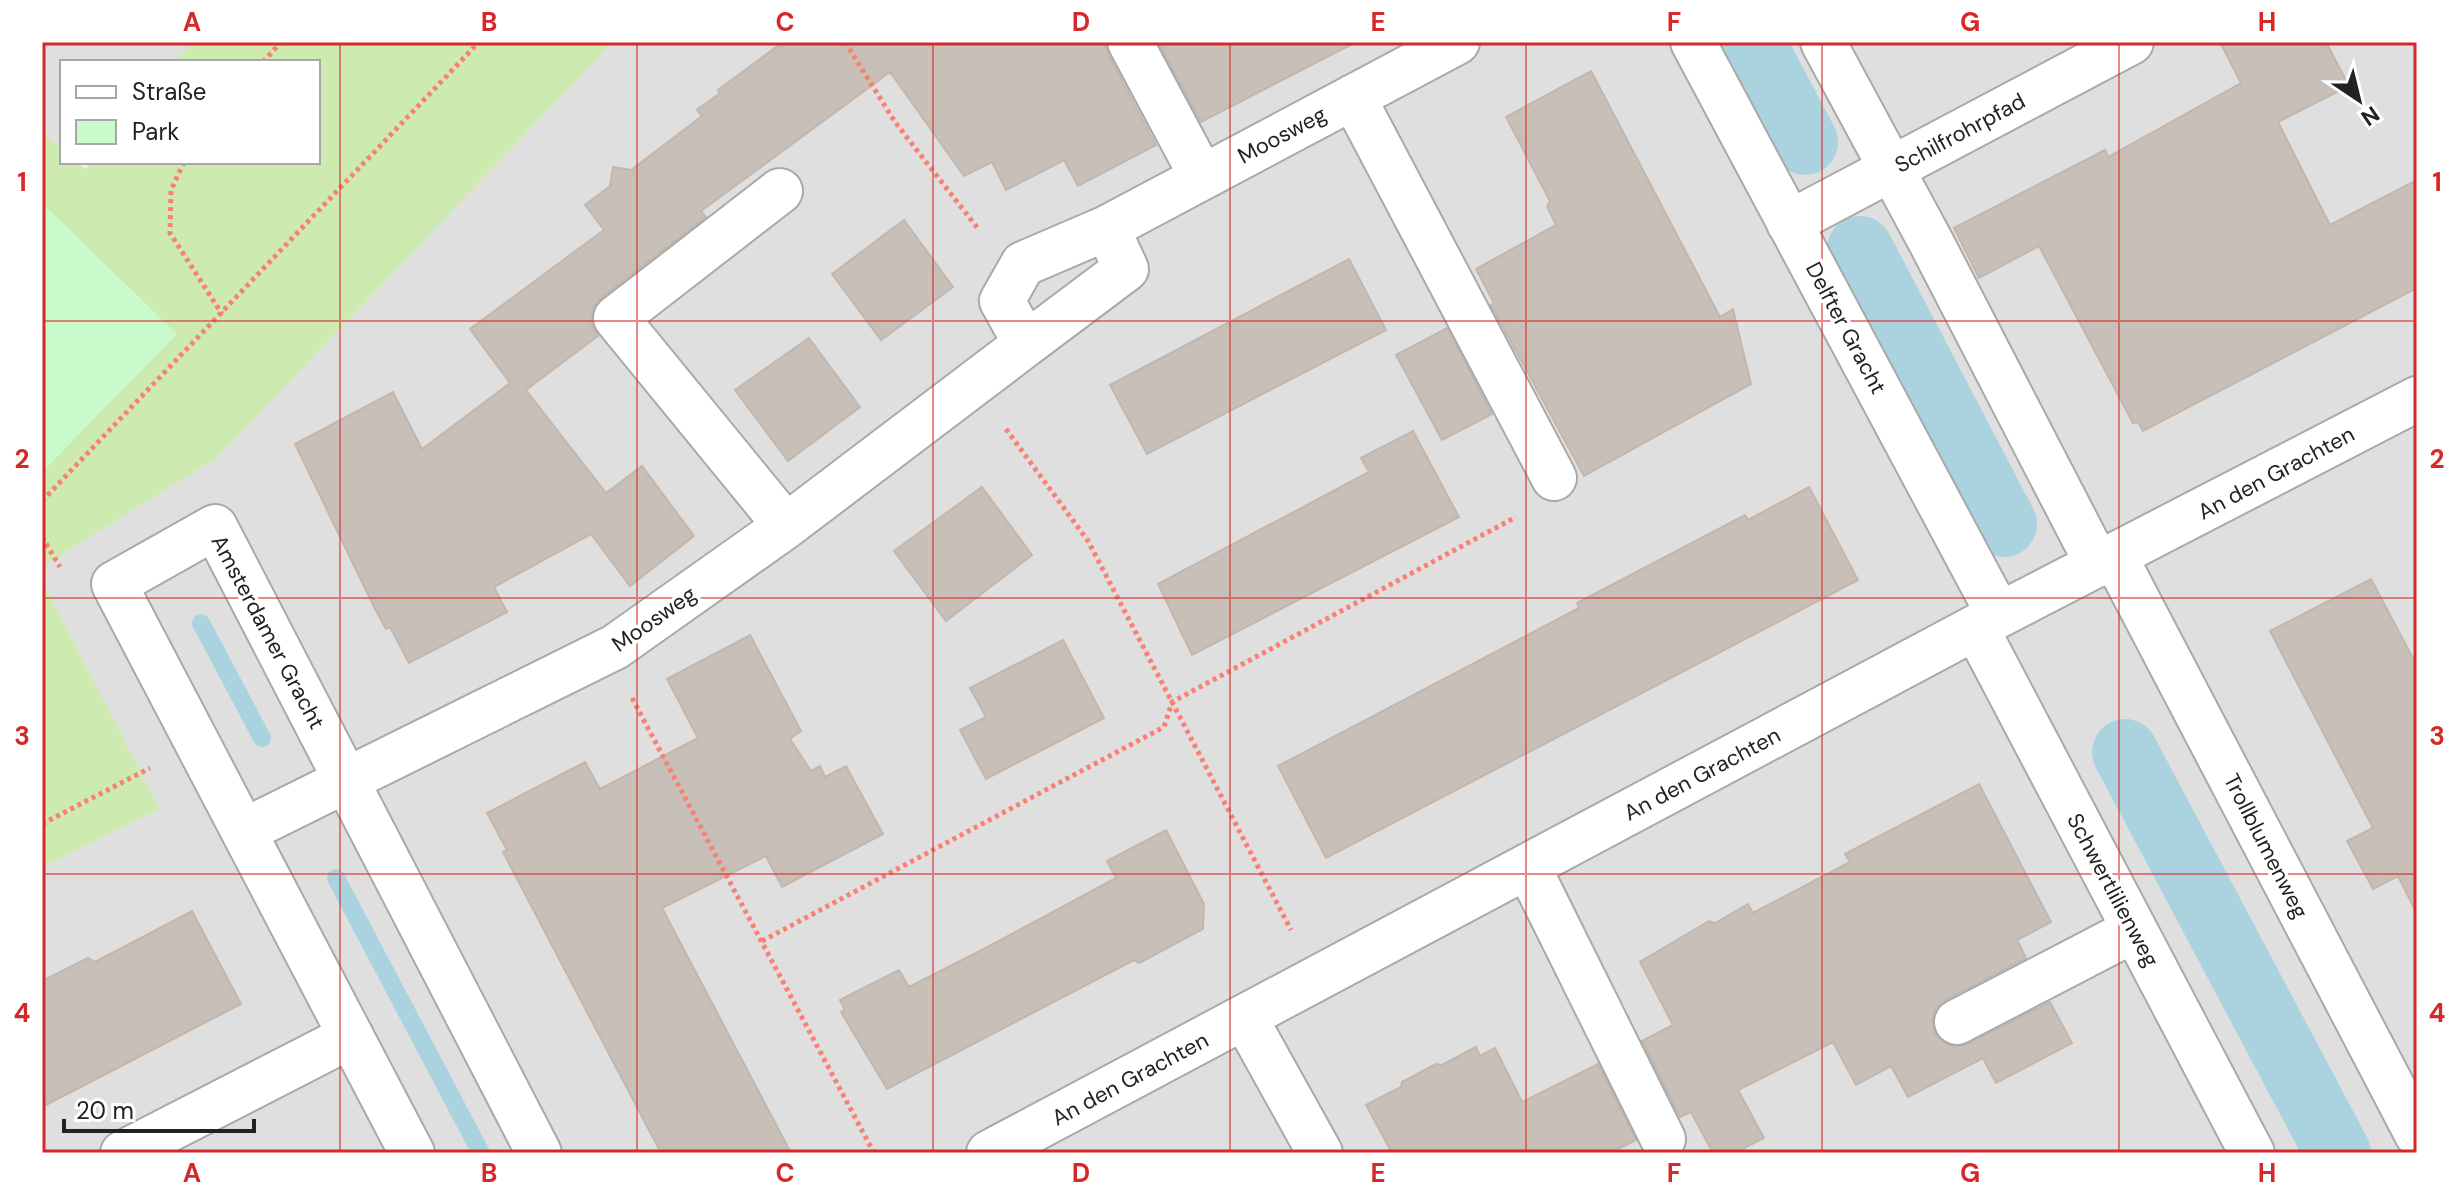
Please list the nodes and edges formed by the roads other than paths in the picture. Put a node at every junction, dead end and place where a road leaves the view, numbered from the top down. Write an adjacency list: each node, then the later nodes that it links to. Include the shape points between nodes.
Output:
1 (1130, 42): 8 (street)
2 (1457, 42): 6 (street, Moosweg)
3 (1693, 42): 10 (street, Delfter Gracht)
4 (1823, 42): 7 (street)
5 (2131, 42): 7 (street, Schilfrohrpfad)
6 (1353, 97): 8 (street, Moosweg); 14 (street)
7 (1892, 169): 10 (street, Schilfrohrpfad); 16 (street)
8 (1202, 177): 11 (street, Moosweg)
9 (780, 191): 15 (street, via 616,318)
10 (1789, 223): 17 (street, Delfter Gracht)
11 (1107, 228): 12 (street, Moosweg, via 1126,269); 12 (street, Moosweg, via 1023,264 1002,301)
12 (1026, 344): 15 (street, Moosweg)
13 (2417, 399): 16 (street, An den Grachten)
14 (1554, 478)
15 (786, 526): 18 (street, Moosweg, via 607,651)
16 (2107, 561): 17 (street, An den Grachten); 25 (street, Trollblumenweg)
17 (1988, 621): 20 (street, An den Grachten); 21 (street, Schwertlilienweg)
18 (347, 782): 19 (street, Moosweg); 19 (street, Amsterdamer Gracht, via 215,527 114,584); 29 (street, Amsterdamer Gracht)
19 (244, 831): 24 (street, Amsterdamer Gracht)
20 (1528, 867): 22 (street, An den Grachten); 26 (street)
21 (2134, 930): 23 (street); 32 (street, Schwertlilienweg)
22 (1245, 1018): 30 (street, An den Grachten); 31 (street)
23 (1957, 1022)
24 (351, 1036): 27 (street); 28 (street, Amsterdamer Gracht)
25 (2417, 1134)
26 (1663, 1139)
27 (123, 1153)
28 (412, 1153)
29 (539, 1153)
30 (989, 1153)
31 (1320, 1153)
32 (2252, 1153)

